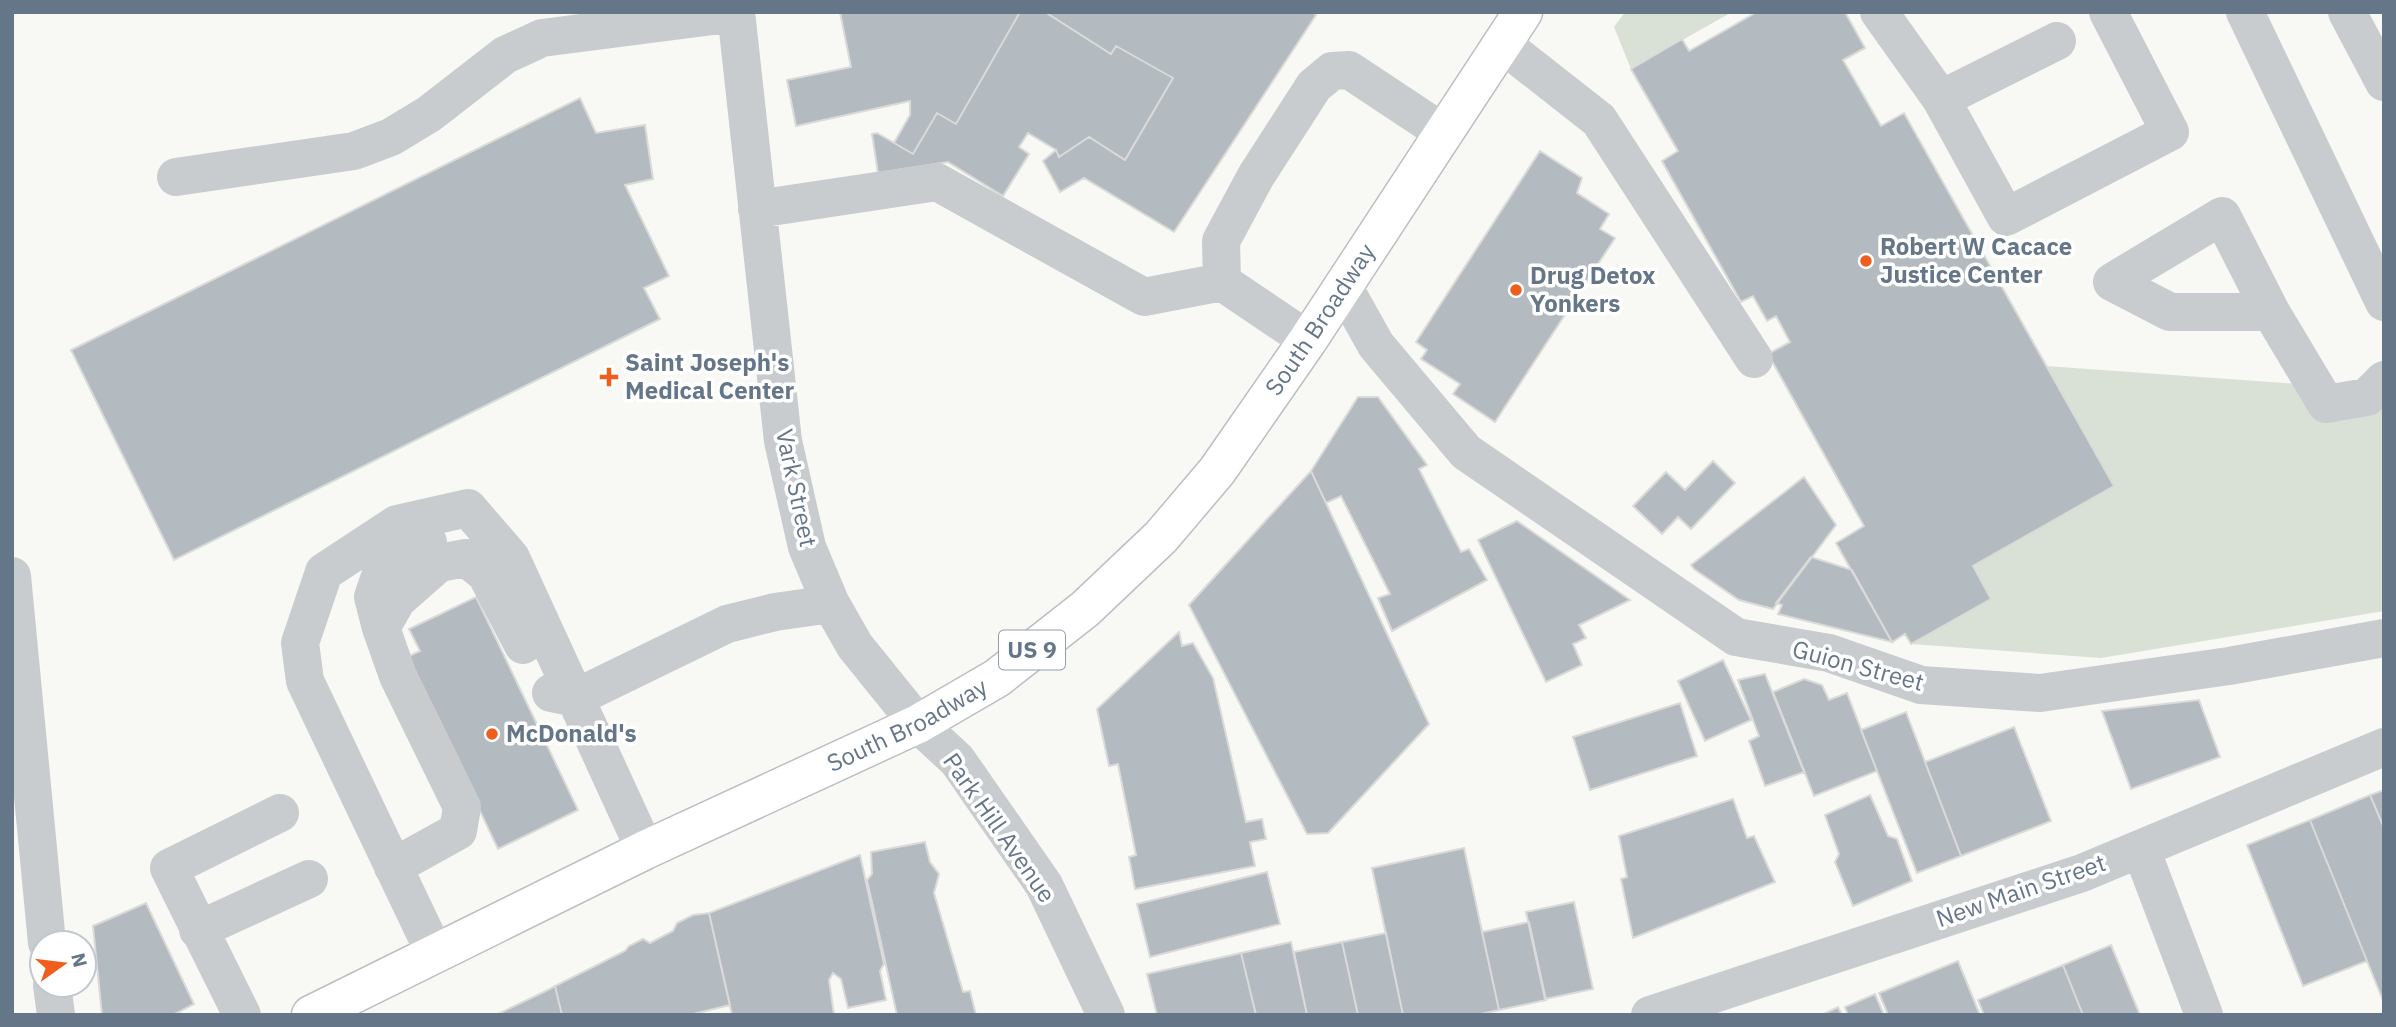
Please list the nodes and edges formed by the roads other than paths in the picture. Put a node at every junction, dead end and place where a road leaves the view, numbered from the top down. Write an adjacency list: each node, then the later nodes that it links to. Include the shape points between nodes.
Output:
1 (1523, 12): 8 (main road, South Broadway / US 9)
2 (1879, 12): 10 (street)
3 (2108, 12): 10 (street, via 2170,132 2006,217)
4 (2245, 12): 16 (street)
5 (2347, 12): 9 (street)
6 (736, 13): 12 (street, via 542,38 505,55 429,114 391,137 354,151); 13 (street, Vark Street)
7 (2057, 41): 10 (street)
8 (1502, 44): 11 (main road, South Broadway / US 9); 19 (street, via 1599,120)
9 (2384, 82)
10 (1941, 99)
11 (1444, 133): 14 (street, via 1349,69 1332,71 1314,86 1221,240); 15 (main road, South Broadway / US 9)
12 (176, 177)
13 (757, 209): 14 (street, via 937,182 1144,298); 22 (street, Vark Street, via 783,442 807,547)
14 (1222, 282): 18 (street)
15 (1343, 286): 18 (main road, South Broadway / US 9); 23 (street, Guion Street, via 1376,345 1466,453 1736,637 1829,653 1921,685 2040,693)
16 (2384, 302)
17 (2271, 312): 20 (street, via 2326,404 2367,397)
18 (1308, 340): 25 (main road, South Broadway / US 9, via 1217,471 1161,537 1084,609 996,678)
19 (1754, 359)
20 (2384, 380)
21 (12, 576): 32 (street)
22 (831, 604): 24 (street, via 727,624); 25 (street, Vark Street, via 855,646)
23 (2384, 638)
24 (575, 698): 29 (street); 30 (street, via 548,692 486,574 466,558 439,563 397,600 381,628 398,676 462,807 458,831); 30 (street, via 510,558 468,508 397,524 324,572 300,643 305,681)
25 (918, 724): 29 (main road, South Broadway / US 9); 37 (street, Park Hill Avenue, via 957,760 1044,885)
26 (2384, 747): 28 (street, New Main Street)
27 (280, 813): 33 (street, via 170,868)
28 (2141, 849): 38 (street, New Main Street, via 2082,873); 39 (street)
29 (645, 850): 34 (main road, South Broadway / US 9)
30 (393, 867): 34 (street)
31 (309, 879): 33 (street)
32 (46, 929)
33 (198, 930): 35 (street)
34 (435, 954): 36 (main road, South Broadway / US 9)
35 (242, 1015)
36 (311, 1015)
37 (1106, 1015)
38 (1650, 1015)
39 (2204, 1015)

